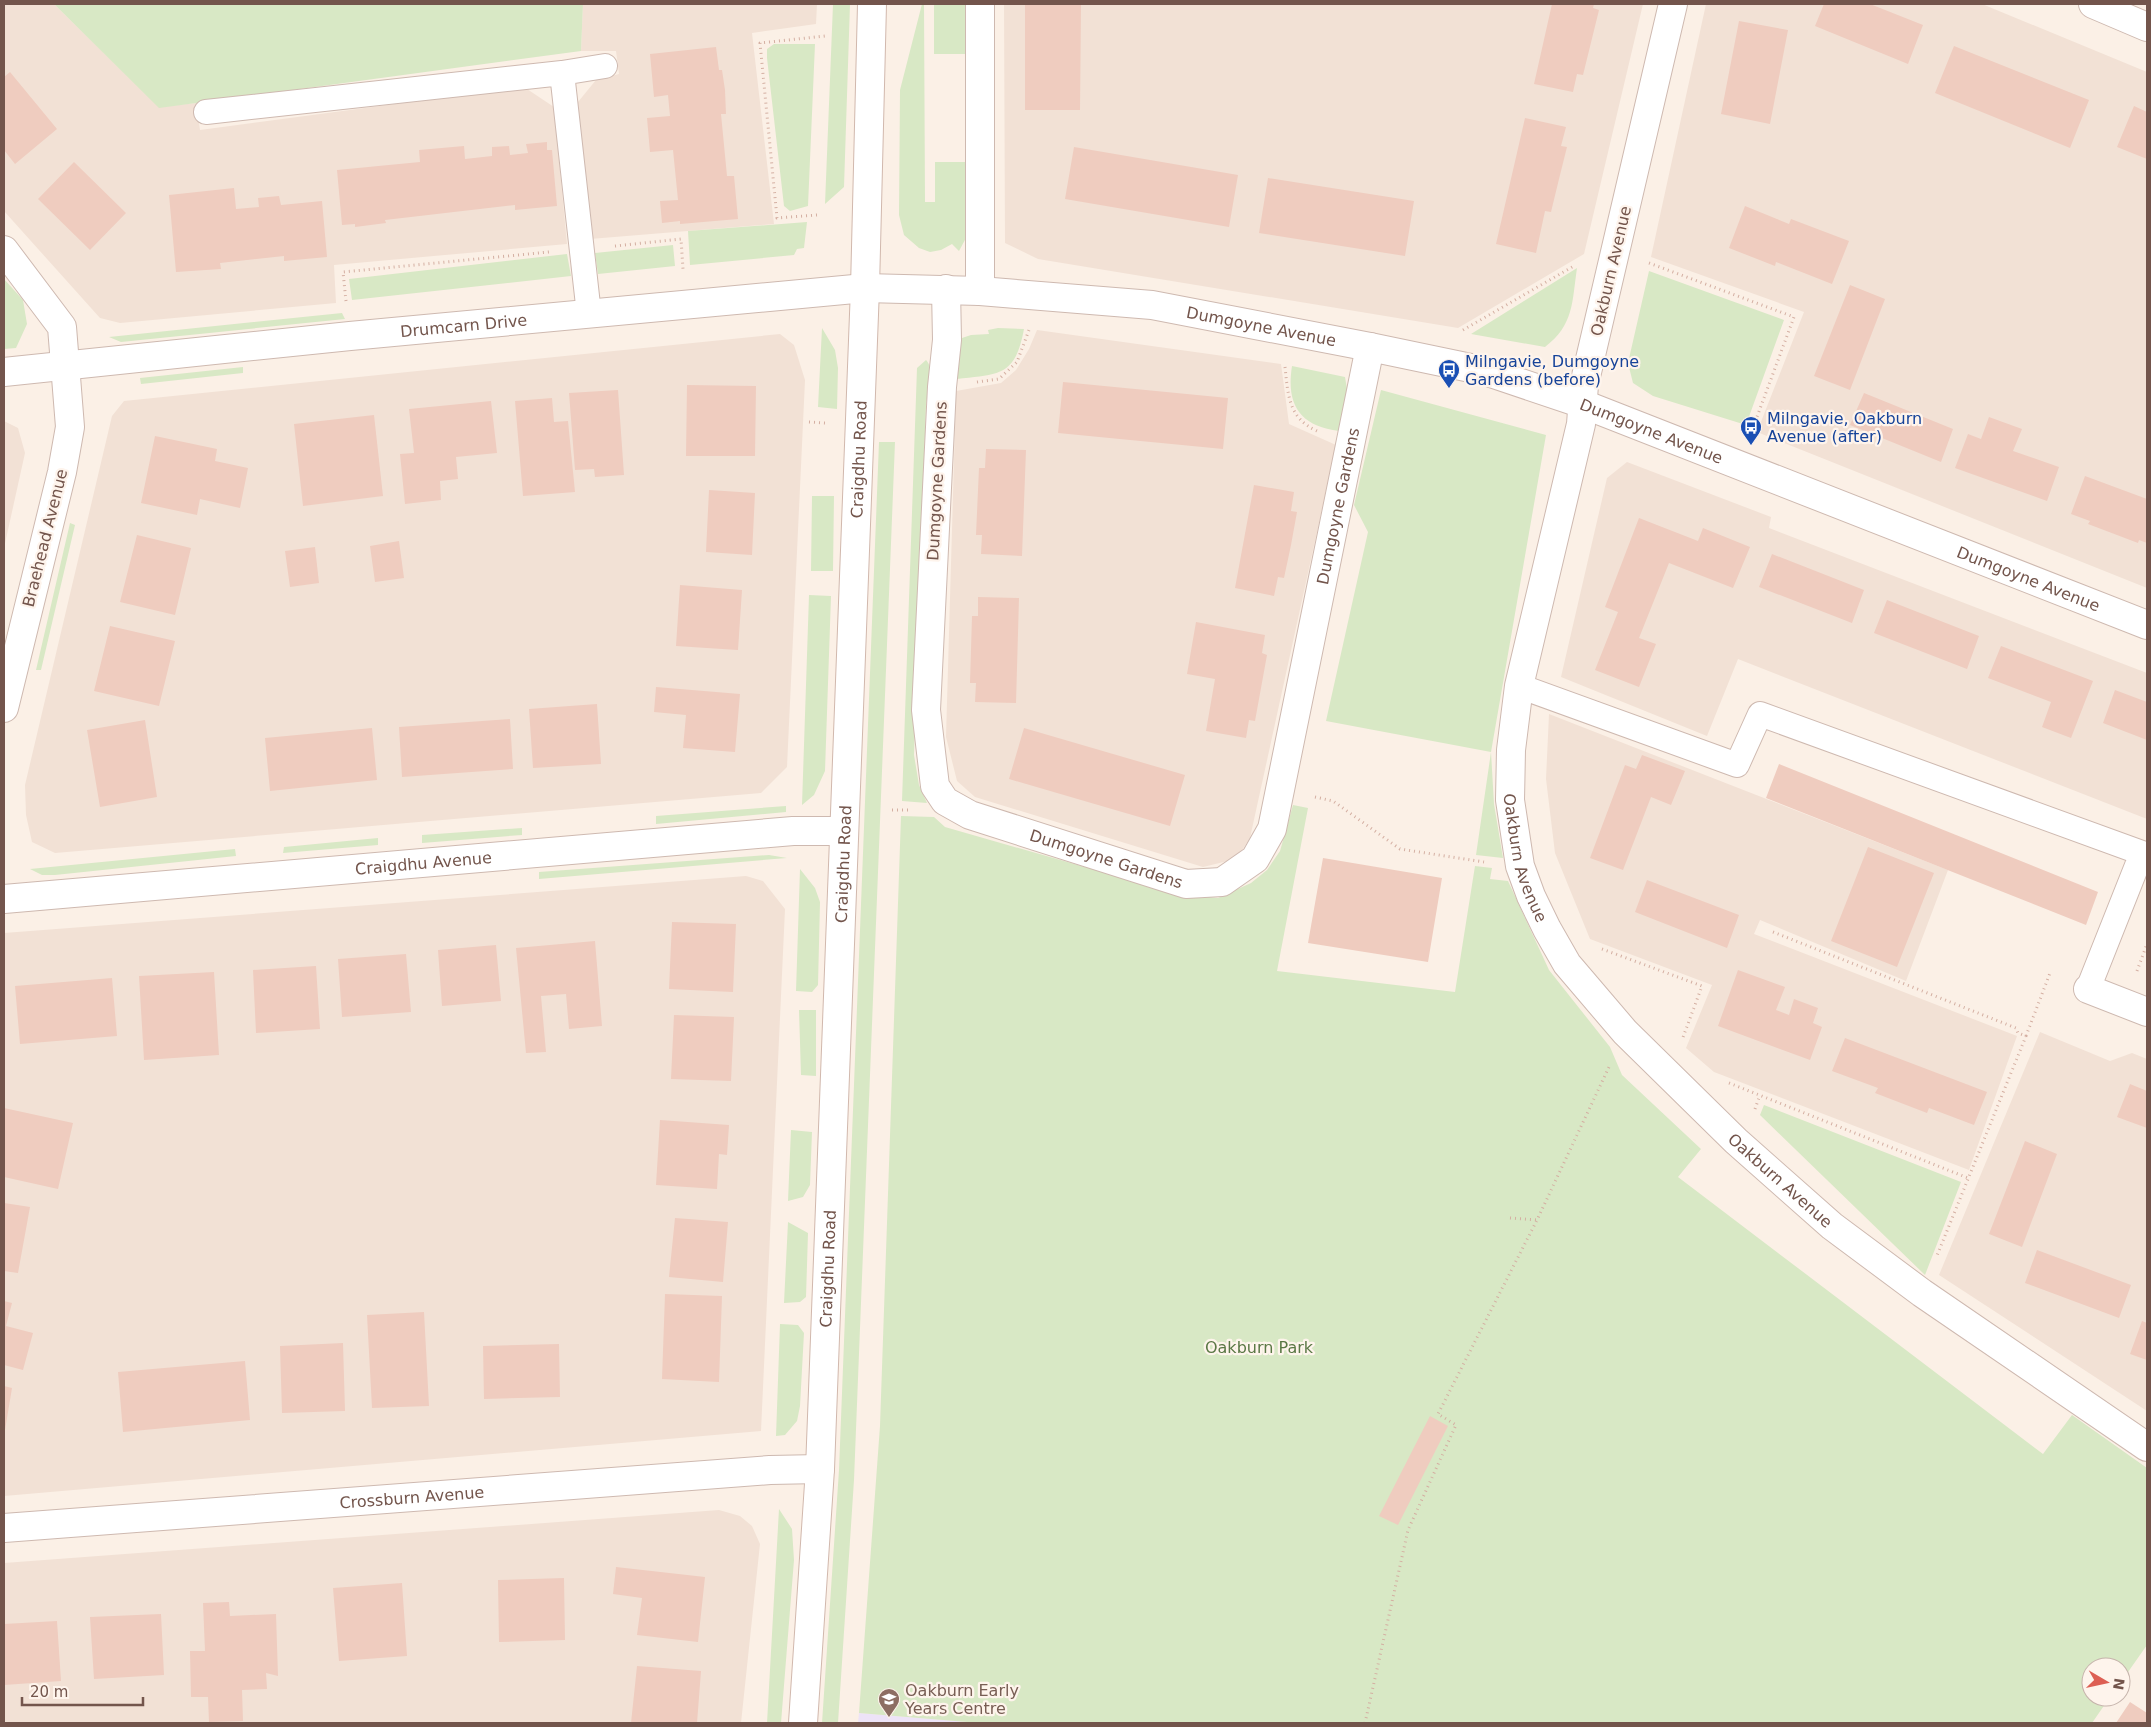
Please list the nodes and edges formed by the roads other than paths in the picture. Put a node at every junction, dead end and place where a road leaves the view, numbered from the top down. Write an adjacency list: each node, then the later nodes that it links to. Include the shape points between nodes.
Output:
1 (872, 4): 10 (street, Craigdhu Road)
2 (980, 4): 12 (street)
3 (1673, 4): 17 (street, Oakburn Avenue, via 1584,385)
4 (2092, 4): 5 (street)
5 (2147, 27)
6 (604, 66): 7 (lane)
7 (562, 73): 8 (lane); 13 (lane)
8 (206, 112)
9 (4, 250): 15 (street, via 62,326)
10 (865, 288): 11 (street, Dumgoyne Avenue); 13 (street, Drumcarn Drive); 21 (street, Craigdhu Road)
11 (946, 290): 12 (street, Dumgoyne Avenue); 14 (street, Dumgoyne Gardens, via 926,710 935,786 945,802 970,815 1186,884 1222,882 1255,859 1272,829)
12 (980, 290): 14 (street, Dumgoyne Avenue, via 1152,306)
13 (588, 314): 15 (street, Drumcarn Drive)
14 (1370, 346): 17 (street, Dumgoyne Avenue, via 1485,371)
15 (65, 366): 16 (street, Drumcarn Drive); 20 (street, Braehead Avenue, via 70,427 62,472)
16 (4, 372)
17 (1583, 404): 18 (street, Dumgoyne Avenue); 19 (street, Oakburn Avenue)
18 (2147, 625)
19 (1519, 686): 23 (lane, via 1737,765 1760,714 2142,853); 25 (street, Oakburn Avenue, via 1511,750 1510,800 1520,866 1531,896 1567,964 1625,1032 1736,1141 1832,1226 1922,1294)
20 (4, 708)
21 (844, 831): 22 (street, Craigdhu Avenue, via 794,831); 26 (street, Craigdhu Road)
22 (4, 899)
23 (2088, 989): 24 (street)
24 (2147, 1012)
25 (2147, 1447)
26 (820, 1469): 27 (street, Crossburn Avenue, via 770,1470); 28 (street, Craigdhu Road)
27 (4, 1528)
28 (803, 1723)

